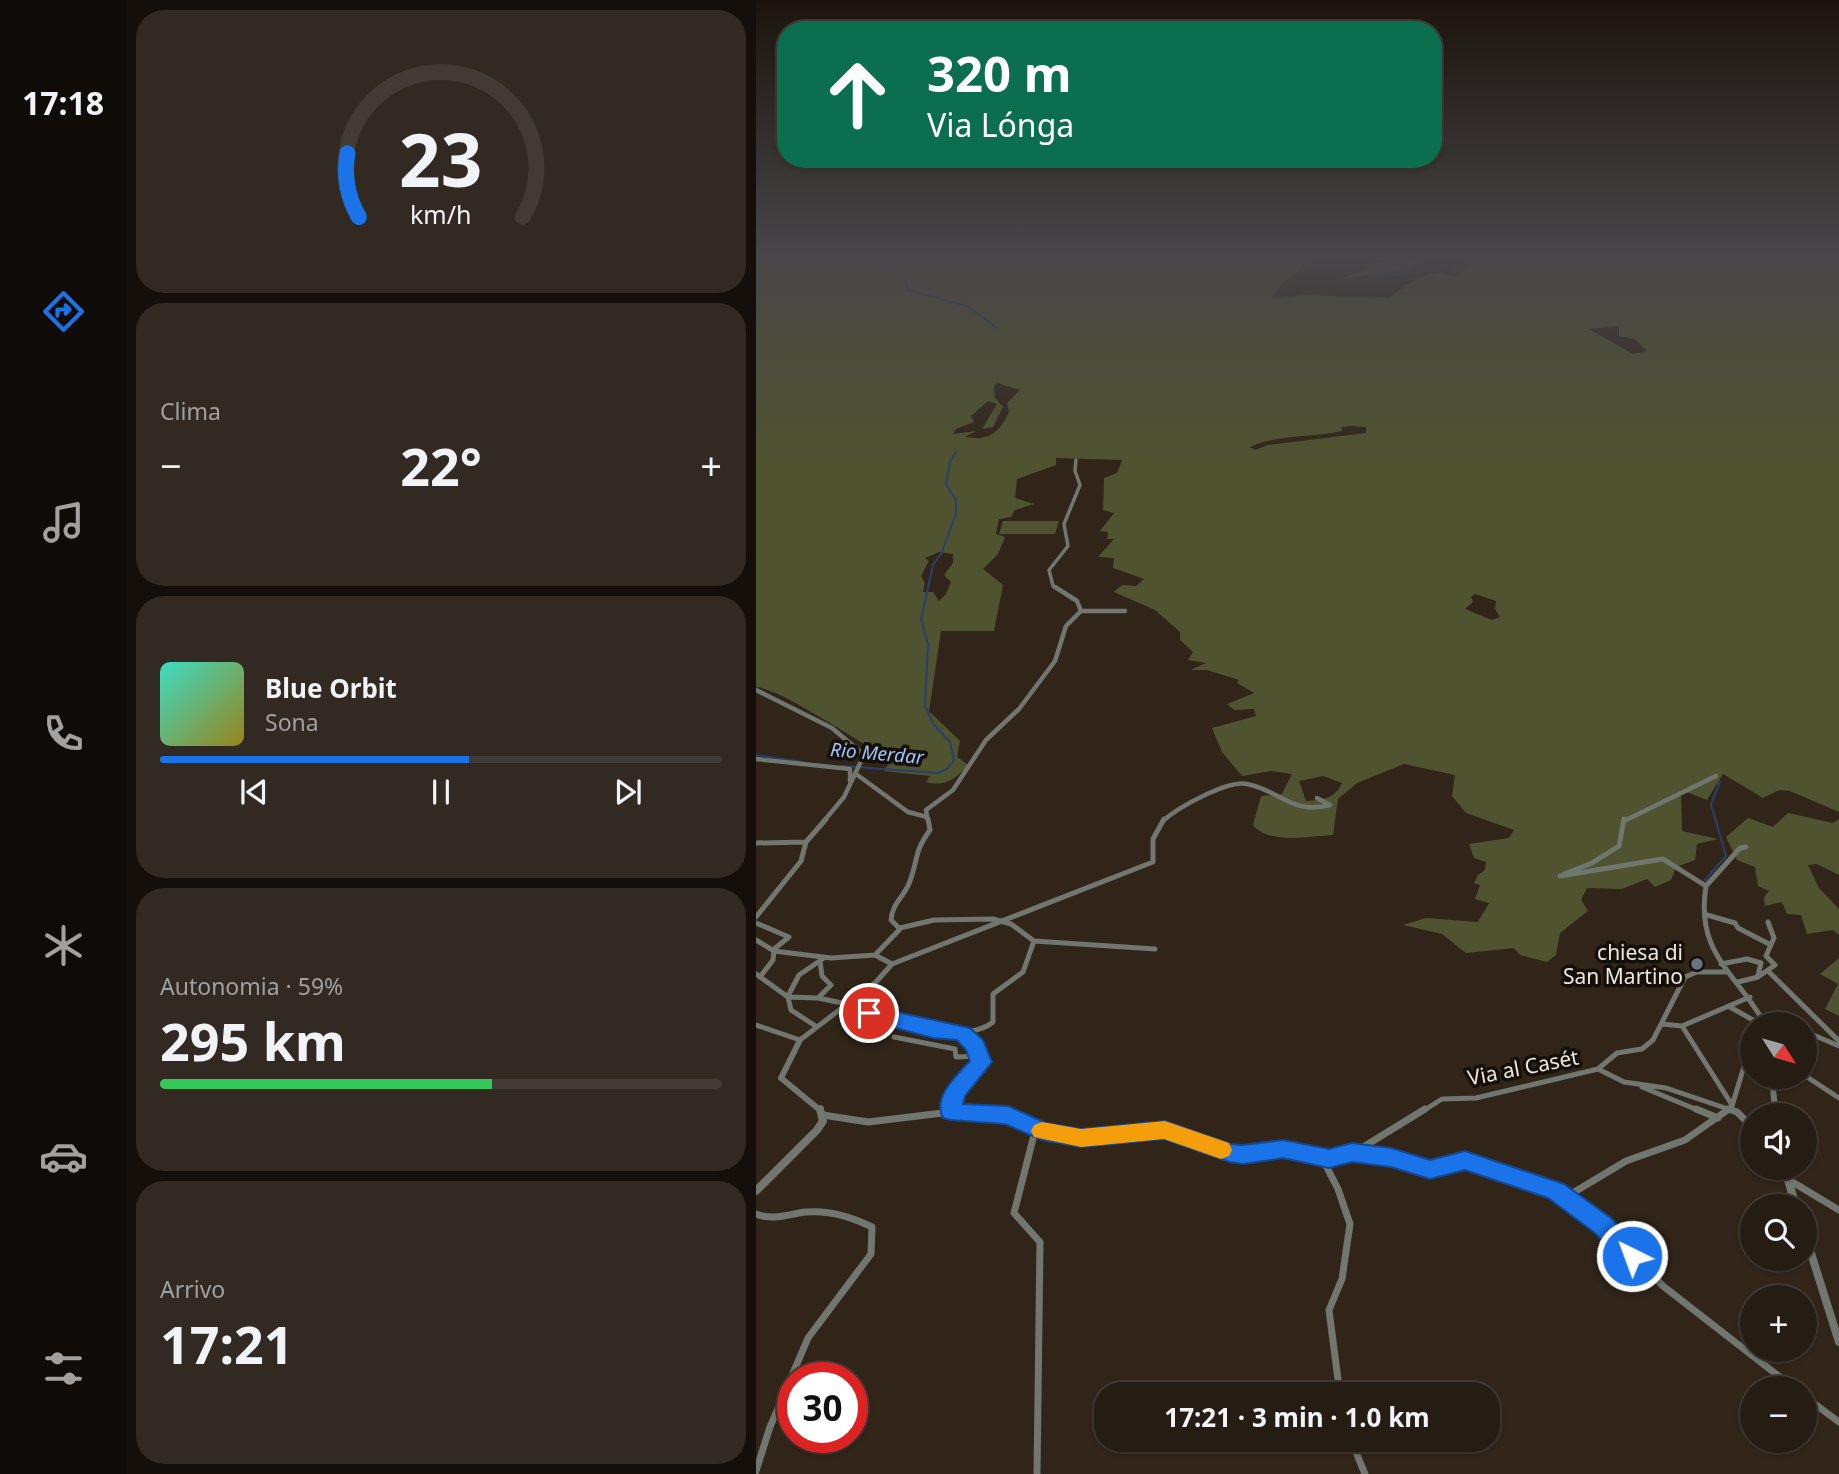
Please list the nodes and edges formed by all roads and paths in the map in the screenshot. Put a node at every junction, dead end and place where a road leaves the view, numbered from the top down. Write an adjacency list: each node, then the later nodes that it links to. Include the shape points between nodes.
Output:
1 (1076, 460): 2 (street, via 1074,471 1080,485 1064,524 1068,548 1049,570 1053,586)
2 (1076, 601): 3 (street); 5 (street)
3 (1081, 611): 5 (street); 13 (street, via 1066,626 1055,661 1020,709 986,740 953,790 928,808)
4 (1125, 611): 5 (street)
5 (1093, 612)
6 (756, 690): 8 (street, via 820,719 863,750)
7 (756, 759): 11 (street, via 850,769)
8 (858, 769): 10 (street); 11 (street)
9 (1716, 776): 17 (street, via 1624,818 1619,845 1560,876 1663,859)
10 (865, 778): 11 (street); 13 (street, via 908,812)
11 (851, 783): 14 (street)
12 (1317, 798): 20 (street, via 1329,805 1294,806 1252,785 1233,783 1165,818 1157,827 1153,862)
13 (927, 817): 23 (street, via 930,830 915,850 910,882 892,908 891,920)
14 (806, 842): 15 (street); 19 (street, via 802,861)
15 (756, 843)
16 (1746, 847): 17 (street)
17 (1706, 886): 18 (street, via 1702,897)
18 (1706, 915): 26 (street, via 1735,922); 32 (street)
19 (756, 917)
20 (1002, 920): 23 (street, via 922,919); 25 (street); 31 (street)
21 (1768, 922): 26 (street, via 1774,938)
22 (756, 923): 28 (street, via 789,937)
23 (900, 928): 29 (street)
24 (756, 940): 28 (street)
25 (1034, 941): 27 (street); 49 (street, via 1023,972 993,994 992,1025 984,1031)
26 (1769, 944): 34 (street, via 1766,956 1775,965)
27 (1155, 949)
28 (774, 951): 30 (street); 36 (street, via 773,960)
29 (874, 955): 30 (street); 31 (street)
30 (822, 959): 38 (street, via 799,975); 40 (street, via 822,976 831,985)
31 (892, 964): 41 (street)
32 (1720, 965): 33 (street); 35 (street, via 1747,959 1761,963)
33 (1727, 972): 37 (street); 45 (street, Via al Casét, via 1685,976)
34 (1769, 972): 35 (street); 53 (street)
35 (1758, 976): 37 (street)
36 (757, 977): 38 (street)
37 (1738, 982): 39 (street)
38 (788, 997): 40 (street); 48 (street, via 791,1010)
39 (1751, 997): 42 (street); 44 (street)
40 (818, 998): 41 (street)
41 (846, 1006): 48 (street); 49 (street, via 933,1030)
42 (1729, 1006): 43 (street); 47 (street)
43 (1740, 1012)
44 (1757, 1012)
45 (1662, 1024): 47 (street); 55 (street, Via al Casét, via 1642,1049 1617,1054)
46 (756, 1025): 52 (street)
47 (1682, 1026): 60 (street)
48 (817, 1027): 52 (street)
49 (963, 1033): 54 (street)
50 (1817, 1036): 53 (street)
51 (894, 1037): 54 (street, via 955,1049 956,1057)
52 (800, 1040): 62 (street, via 781,1078)
53 (1839, 1044)
54 (980, 1056): 61 (street, via 977,1071 955,1093)
55 (1598, 1069): 57 (street); 66 (street, Via al Casét, via 1476,1098 1442,1099)
56 (1740, 1078): 60 (street)
57 (1635, 1084): 60 (street, via 1666,1088); 64 (street)
58 (1817, 1086): 59 (street)
59 (1839, 1098)
60 (1730, 1108): 63 (street); 64 (street)
61 (951, 1112): 62 (street, via 868,1122); 65 (street, via 1008,1115)
62 (823, 1115): 69 (street, via 824,1121 811,1139 780,1162)
63 (1740, 1115)
64 (1719, 1118): 71 (street, via 1685,1140 1626,1161)
65 (1036, 1127): 67 (street, via 1081,1138 1165,1130 1230,1153 1283,1149); 82 (street, via 1014,1213 1040,1242)
66 (1352, 1153): 67 (street, via 1335,1159); 71 (street, via 1430,1169 1465,1160)
67 (1322, 1157): 77 (street, via 1350,1224 1342,1279 1329,1310)
68 (1788, 1180): 70 (street); 72 (street)
69 (756, 1191)
70 (1792, 1194)
71 (1566, 1197): 76 (street, via 1663,1286)
72 (1839, 1210)
73 (756, 1214): 81 (street, via 765,1219 811,1212 834,1214 872,1227 871,1254 808,1338)
74 (1817, 1271): 75 (street)
75 (1839, 1342)
76 (1779, 1376)
77 (1338, 1382)
78 (1817, 1406): 79 (street)
79 (1839, 1422)
80 (1356, 1452): 83 (street)
81 (756, 1471)
82 (1037, 1474)
83 (1365, 1474)

